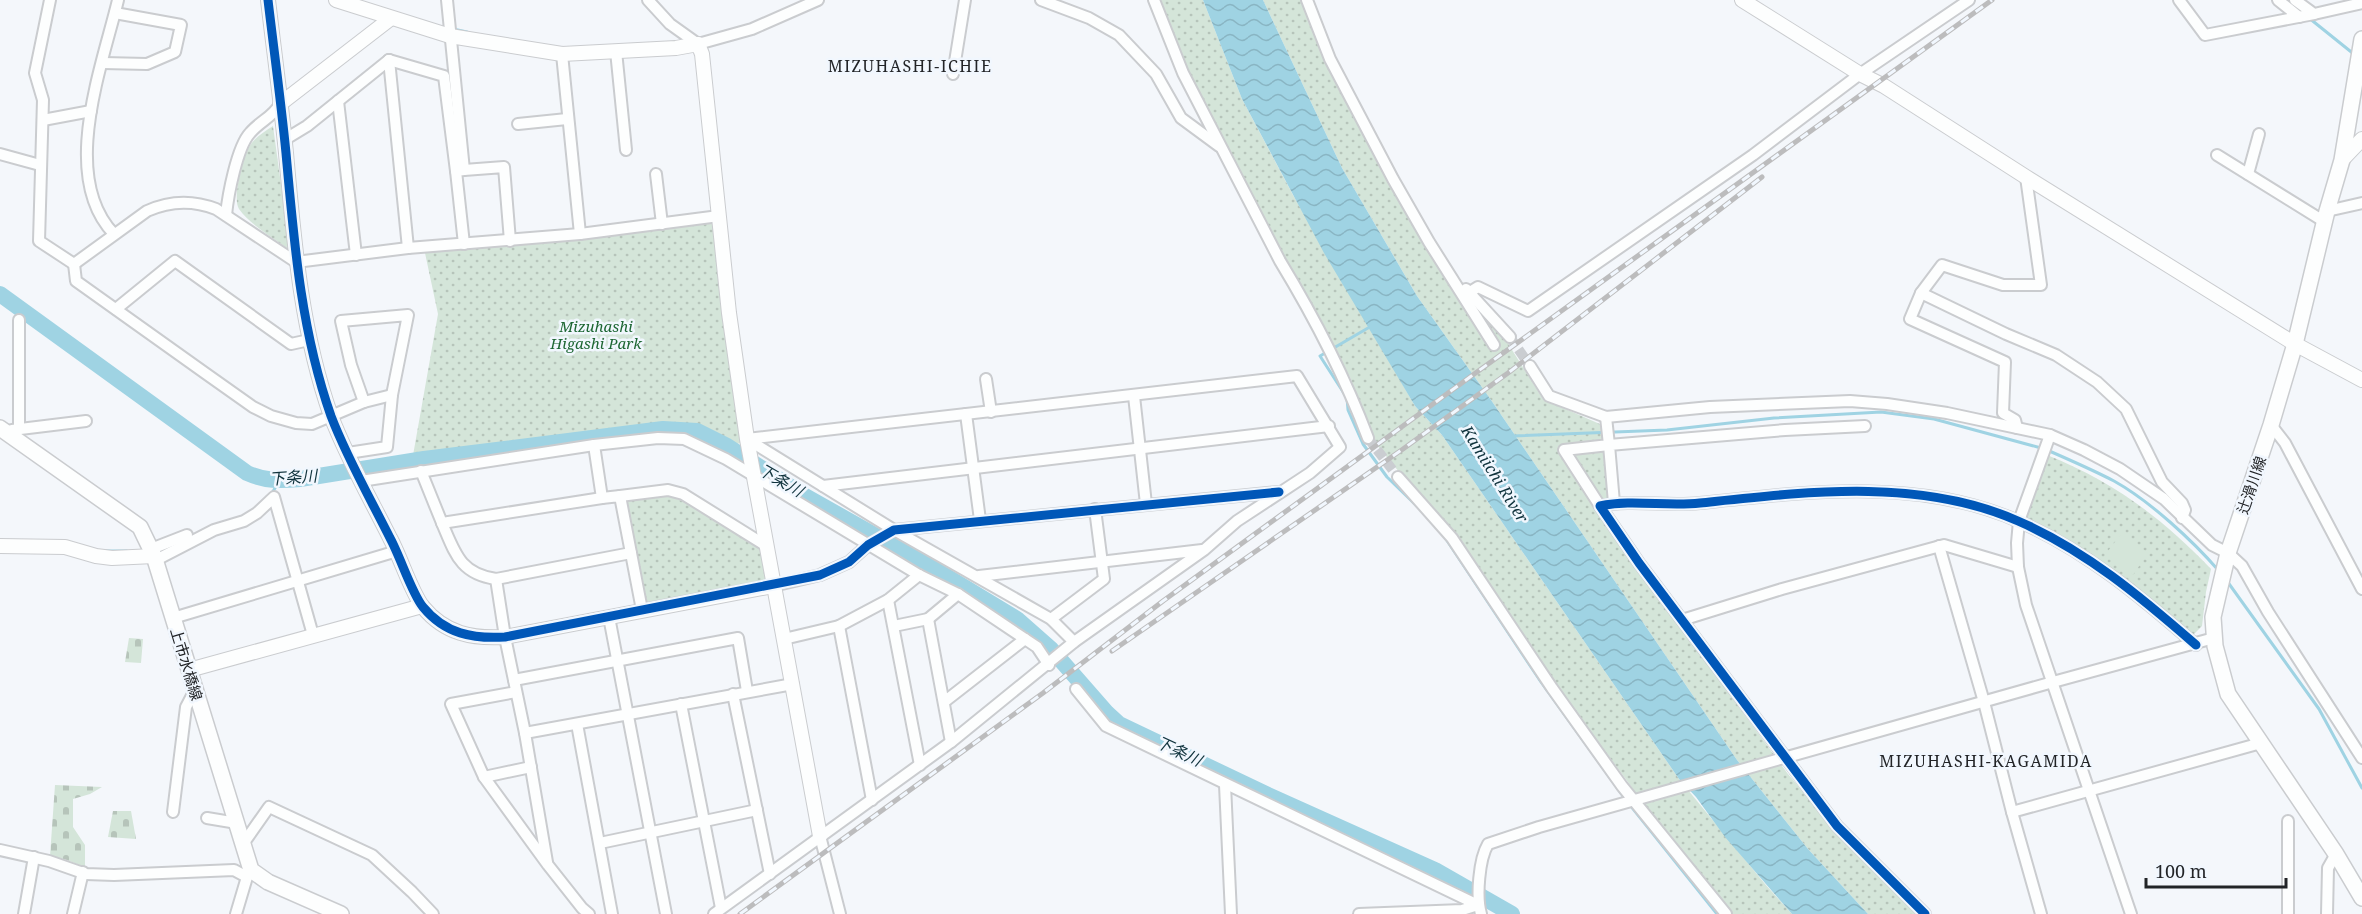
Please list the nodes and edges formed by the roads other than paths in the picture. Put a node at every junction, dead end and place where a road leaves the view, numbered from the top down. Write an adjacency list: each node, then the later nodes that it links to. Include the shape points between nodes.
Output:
1 (50, 0): 36 (street, via 35,73 43,100)
2 (118, 0): 19 (street)
3 (268, 0): 33 (street)
4 (336, 0): 22 (street)
5 (447, 0): 23 (street)
6 (648, 0): 25 (street, via 670,24)
7 (818, 0): 25 (street, via 752,29)
8 (965, 0): 30 (street)
9 (1041, 0): 41 (street, via 1089,18 1119,35 1156,74 1181,118)
10 (1154, 0): 41 (street, via 1183,73)
11 (1307, 0): 64 (street, via 1330,59 1393,179)
12 (1742, 0): 18 (street)
13 (1970, 0): 31 (street)
14 (2179, 0): 21 (street, via 2205,35)
15 (2278, 0): 21 (street)
16 (2295, 0): 20 (street)
17 (2362, 3): 20 (street)
18 (1757, 4): 31 (street)
19 (115, 13): 29 (street); 29 (street, via 181,25 175,52 147,64)
20 (2314, 14): 21 (street)
21 (2299, 17)
22 (390, 19): 23 (street); 33 (street)
23 (450, 36): 27 (street); 47 (street)
24 (2362, 39): 45 (main road, 辻滑川線)
25 (698, 44): 26 (street); 53 (street)
26 (616, 51): 27 (street); 42 (street)
27 (562, 54): 35 (street)
28 (389, 60): 32 (street); 47 (street, via 444,76); 60 (street)
29 (103, 63): 34 (street)
30 (953, 74)
31 (1860, 74): 50 (street); 65 (street, via 1753,155 1528,311 1478,287)
32 (338, 100): 40 (street); 61 (street)
33 (280, 104): 40 (street); 52 (street, via 274,115 248,135 229,192)
34 (92, 111): 36 (street); 56 (street, via 85,147 90,191 102,222)
35 (567, 119): 37 (street); 57 (street)
36 (43, 120): 46 (street)
37 (518, 124)
38 (2259, 134): 49 (street)
39 (2362, 139): 45 (street)
40 (284, 140): 62 (street)
41 (1222, 148): 90 (street, via 1352,395)
42 (626, 150)
43 (0, 154): 46 (street)
44 (2217, 155): 49 (street)
45 (2342, 160): 54 (main road, 辻滑川線)
46 (39, 165): 63 (street, via 39,241)
47 (460, 171): 58 (street, via 504,168); 59 (street)
48 (656, 174): 55 (street)
49 (2248, 174): 54 (street)
50 (2026, 177): 66 (street, via 2041,285 2003,285 1942,264); 71 (street)
51 (2362, 203): 54 (street)
52 (226, 215): 56 (street, via 202,204 158,206); 62 (street)
53 (719, 216): 55 (street); 91 (street)
54 (2326, 216): 71 (main road, 辻滑川線)
55 (662, 224): 57 (street)
56 (114, 234): 63 (street)
57 (580, 234): 58 (street)
58 (510, 241): 59 (street)
59 (464, 244): 60 (street)
60 (408, 248): 61 (street)
61 (356, 255): 62 (street)
62 (296, 262): 70 (street)
63 (74, 264): 67 (street, via 76,281)
64 (1452, 278): 65 (street); 72 (street)
65 (1470, 292): 69 (street)
66 (1921, 293): 87 (street, via 1910,319 2005,362 2003,413 2016,420); 109 (street, via 2056,355 2097,382 2126,409 2162,482 2182,502)
67 (116, 309): 70 (street, via 175,261 291,344); 81 (street, via 271,416 312,424)
68 (18, 320): 88 (street)
69 (1510, 337)
70 (309, 340): 81 (street)
71 (2295, 344): 75 (street); 84 (main road, 辻滑川線)
72 (1494, 345)
73 (1530, 366): 82 (street, via 1549,396)
74 (986, 379): 79 (street)
75 (2362, 380)
76 (392, 395): 78 (street); 78 (street, via 408,315 341,321); 95 (street, via 387,447)
77 (1134, 396): 79 (street); 85 (street, via 1297,376); 94 (street)
78 (364, 402): 81 (street)
79 (991, 412): 80 (street)
80 (966, 414): 91 (street); 96 (street)
81 (332, 416): 95 (street)
82 (1606, 417): 87 (street, via 1710,407 1850,401 1937,412); 93 (street)
83 (86, 421): 88 (street)
84 (2271, 425): 123 (main road, 辻滑川線); 131 (street, via 2285,443)
85 (1329, 426): 94 (street); 102 (street, via 1340,447)
86 (1865, 426): 93 (street)
87 (2017, 428): 89 (street)
88 (6, 430): 122 (main road, 上市水橋線, via 140,527)
89 (2050, 435): 109 (street, via 2120,470 2164,499); 111 (street)
90 (1368, 438)
91 (748, 444): 98 (street); 101 (street)
92 (594, 445): 97 (street); 98 (street, via 684,439); 104 (street)
93 (1609, 445): 105 (street); 107 (street, via 1564,450)
94 (1140, 447): 96 (street); 106 (street)
95 (349, 456): 99 (street)
96 (973, 468): 101 (street); 110 (street)
97 (421, 471): 99 (street); 112 (street)
98 (753, 472): 115 (street); 116 (street)
99 (358, 476): 120 (street)
100 (1398, 477): 177 (street, via 1452,538 1552,688)
101 (823, 486): 113 (street)
102 (1279, 492): 106 (street); 119 (street)
103 (620, 496): 104 (street); 116 (street, via 668,490 683,494); 121 (street)
104 (602, 498): 112 (street)
105 (1614, 503): 107 (street); 111 (street, via 1695,504 1778,494 1882,491 1942,498)
106 (1146, 504): 108 (street)
107 (1600, 506): 140 (street)
108 (1095, 509): 110 (street); 124 (street)
109 (2182, 518): 123 (street)
110 (980, 520): 113 (street)
111 (2019, 521): 125 (street); 149 (street, via 2074,550 2121,582)
112 (442, 523): 128 (street, via 462,566)
113 (892, 531): 115 (street); 127 (street)
114 (187, 535): 122 (street)
115 (871, 544): 126 (street); 130 (street, via 849,562 820,575)
116 (765, 545): 130 (street)
117 (0, 546): 122 (street, via 65,547 112,558)
118 (1939, 546): 125 (street); 140 (street); 162 (street)
119 (1204, 550): 124 (street); 148 (street)
120 (397, 551): 129 (street); 134 (street)
121 (631, 553): 128 (street); 135 (street)
122 (154, 555): 129 (street, via 244,521 274,497); 137 (main road, 上市水橋線)
123 (2228, 556): 145 (main road, 辻滑川線, via 2213,617); 169 (street, via 2242,566)
124 (1102, 562): 127 (street); 139 (street, via 1104,579)
125 (2018, 567): 154 (street, via 2026,605)
126 (919, 576): 132 (street); 133 (street)
127 (979, 576): 139 (street)
128 (496, 579): 144 (street)
129 (298, 580): 137 (street); 143 (street)
130 (773, 586): 135 (street); 146 (street)
131 (2362, 588)
132 (958, 594): 138 (street); 147 (street)
133 (888, 600): 141 (street); 142 (street)
134 (422, 606): 143 (street); 144 (street, via 457,633 481,639)
135 (642, 610): 136 (street)
136 (609, 617): 144 (street); 150 (street)
137 (173, 618): 152 (main road, 上市水橋線)
138 (928, 619): 142 (street); 161 (street)
139 (1051, 619): 148 (street)
140 (1682, 620): 170 (street)
141 (839, 626): 146 (street); 176 (street)
142 (894, 626): 171 (street)
143 (313, 635): 152 (street)
144 (504, 637): 153 (street)
145 (2214, 638): 149 (street); 168 (main road, 辻滑川線, via 2228,694)
146 (784, 639): 155 (street)
147 (1025, 639): 151 (street); 161 (street)
148 (1072, 645): 151 (street)
149 (2196, 645): 154 (street)
150 (618, 660): 153 (street); 158 (street, via 738,638); 164 (street)
151 (1051, 663): 167 (street)
152 (189, 670): 157 (main road, 上市水橋線)
153 (513, 680): 159 (street)
154 (2053, 682): 162 (street); 175 (street)
155 (793, 684): 158 (street); 186 (street)
156 (1076, 689): 174 (street, via 1106,726)
157 (195, 690): 179 (street, via 186,707); 184 (main road, 上市水橋線)
158 (747, 691): 160 (street)
159 (516, 692): 166 (street); 173 (street, via 451,704)
160 (732, 694): 163 (street); 178 (street)
161 (944, 702): 167 (street)
162 (1984, 702): 170 (street); 180 (street)
163 (681, 704): 164 (street); 182 (street)
164 (629, 714): 165 (street); 185 (street)
165 (577, 724): 166 (street); 187 (street)
166 (525, 733): 172 (street)
167 (951, 742): 171 (street)
168 (2261, 743): 175 (street); 190 (main road, 辻滑川線)
169 (2362, 758)
170 (1782, 760): 177 (street); 211 (street, via 1837,826)
171 (920, 765): 176 (street)
172 (531, 767): 173 (street); 192 (street)
173 (484, 777): 192 (street)
174 (1225, 785): 197 (street, via 1371,852); 208 (street)
175 (2090, 792): 180 (street); 213 (street)
176 (872, 800): 186 (street)
177 (1635, 801): 197 (street, via 1488,844 1482,853); 210 (street)
178 (757, 810): 182 (street); 195 (street)
179 (172, 812)
180 (2012, 812): 212 (street)
181 (207, 818): 184 (street)
182 (704, 821): 185 (street); 198 (street)
183 (2288, 821): 214 (street)
184 (237, 823): 188 (main road, 上市水橋線)
185 (651, 832): 187 (street); 206 (street)
186 (820, 836): 195 (street); 207 (street)
187 (600, 843): 205 (street)
188 (243, 844): 194 (main road, 上市水橋線); 204 (street, via 269,807 372,855)
189 (0, 850): 191 (street)
190 (2336, 854): 196 (main road, 辻滑川線); 215 (street, via 2328,868)
191 (33, 857): 193 (street); 200 (street)
192 (548, 865): 199 (street)
193 (83, 873): 194 (street, via 234,870); 201 (street)
194 (249, 874): 202 (street); 203 (main road)
195 (770, 874): 198 (street)
196 (2362, 898)
197 (1479, 909): 209 (street)
198 (718, 911)
199 (582, 912)
200 (24, 914)
201 (73, 914)
202 (237, 914)
203 (341, 914)
204 (433, 914)
205 (612, 914)
206 (666, 914)
207 (840, 914)
208 (1231, 914)
209 (1359, 914)
210 (1726, 914)
211 (1925, 914)
212 (2041, 914)
213 (2131, 914)
214 (2288, 914)
215 (2327, 914)

